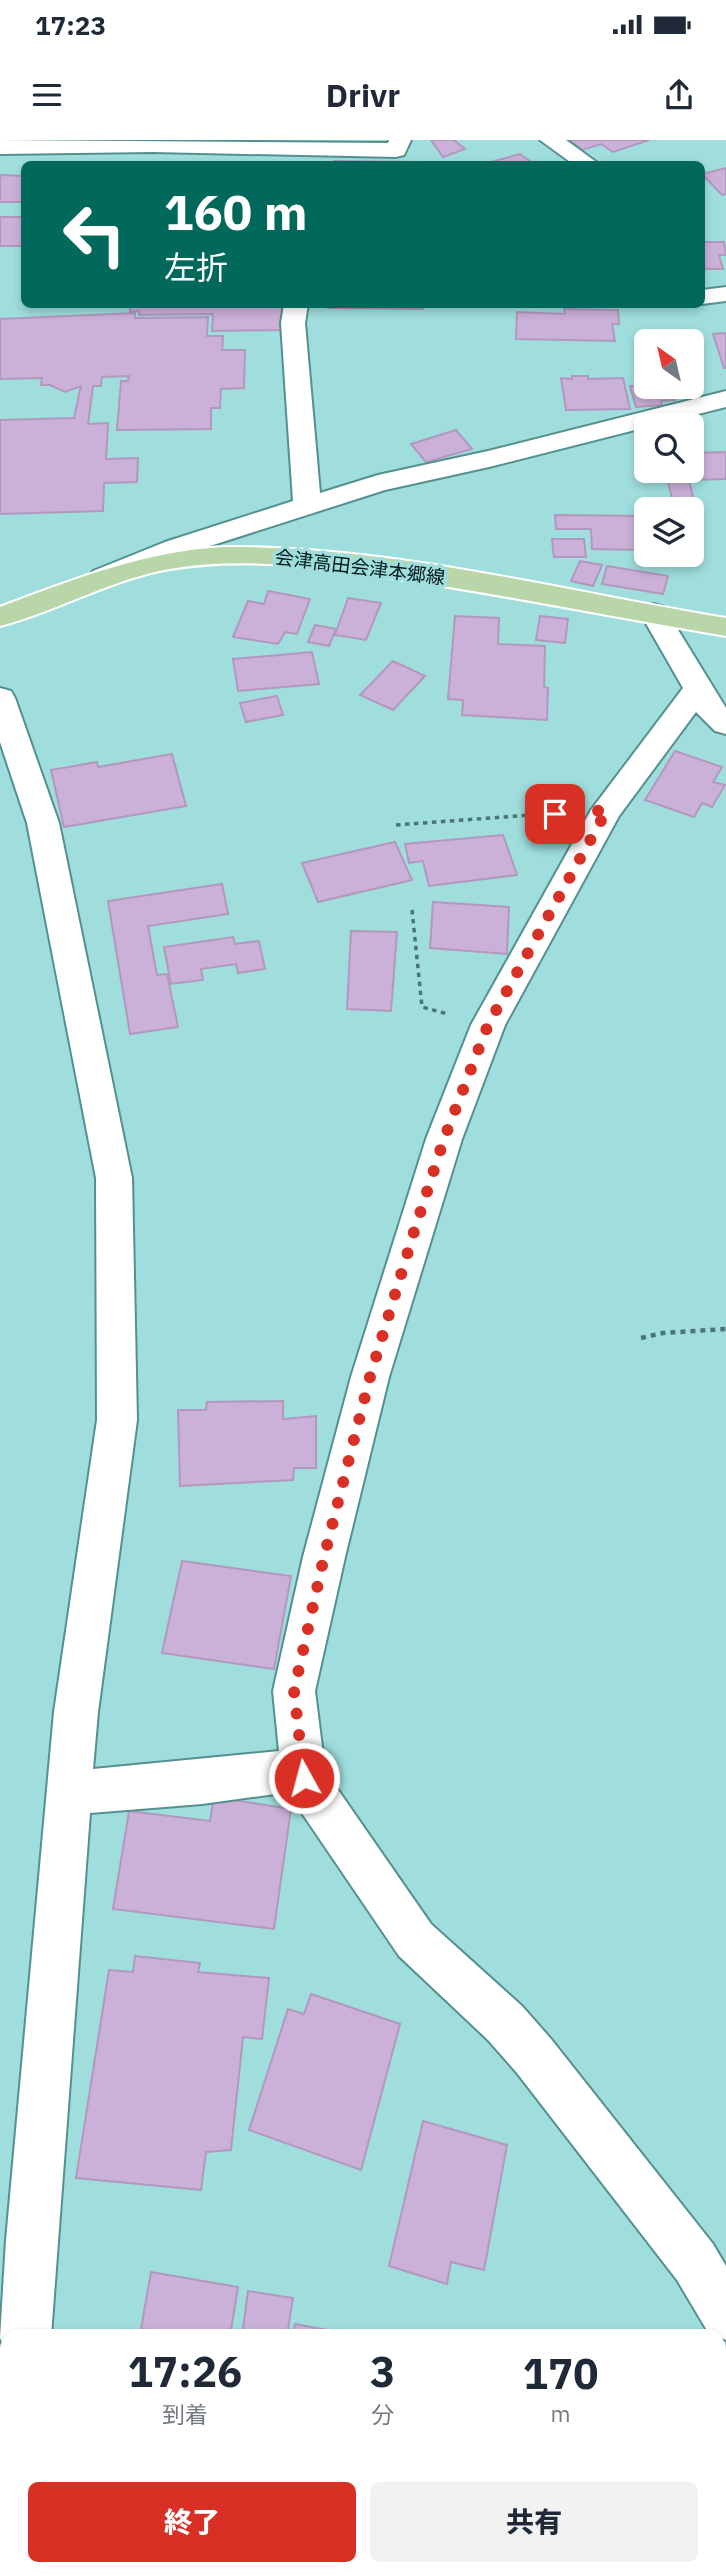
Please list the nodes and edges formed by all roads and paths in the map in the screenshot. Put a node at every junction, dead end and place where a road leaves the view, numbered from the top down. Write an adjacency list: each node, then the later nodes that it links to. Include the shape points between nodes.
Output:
1 (400, 140): 6 (street, via 396,149)
2 (551, 140): 7 (street)
3 (277, 144): 5 (street); 6 (street)
4 (0, 147): 5 (street)
5 (151, 150)
6 (319, 157)
7 (583, 161)
8 (726, 294): 9 (street)
9 (705, 296)
10 (295, 308): 12 (street)
11 (726, 399): 12 (street, via 378,483)
12 (307, 505): 13 (street, via 175,548)
13 (30, 607): 14 (main road, 会津高田会津本郷線, via 124,571 195,557 256,556 316,558); 15 (main road, 会津高田会津本郷線)
14 (654, 613): 16 (main road, 会津高田会津本郷線); 17 (street)
15 (0, 617)
16 (726, 627)
17 (698, 689): 19 (street, via 711,712); 20 (street)
18 (0, 698): 27 (street, via 43,823 114,1178 117,1420)
19 (726, 724)
20 (607, 810): 21 (path); 23 (street)
21 (396, 825)
22 (412, 910): 23 (path, via 422,1007)
23 (488, 1025): 26 (street, via 413,1235 370,1377 324,1557 294,1691)
24 (726, 1329): 25 (path)
25 (641, 1338)
26 (304, 1778): 27 (street, via 275,1772); 28 (street, via 415,1940 534,2056 695,2262)
27 (69, 1793): 29 (street)
28 (726, 2314)
29 (26, 2329)

